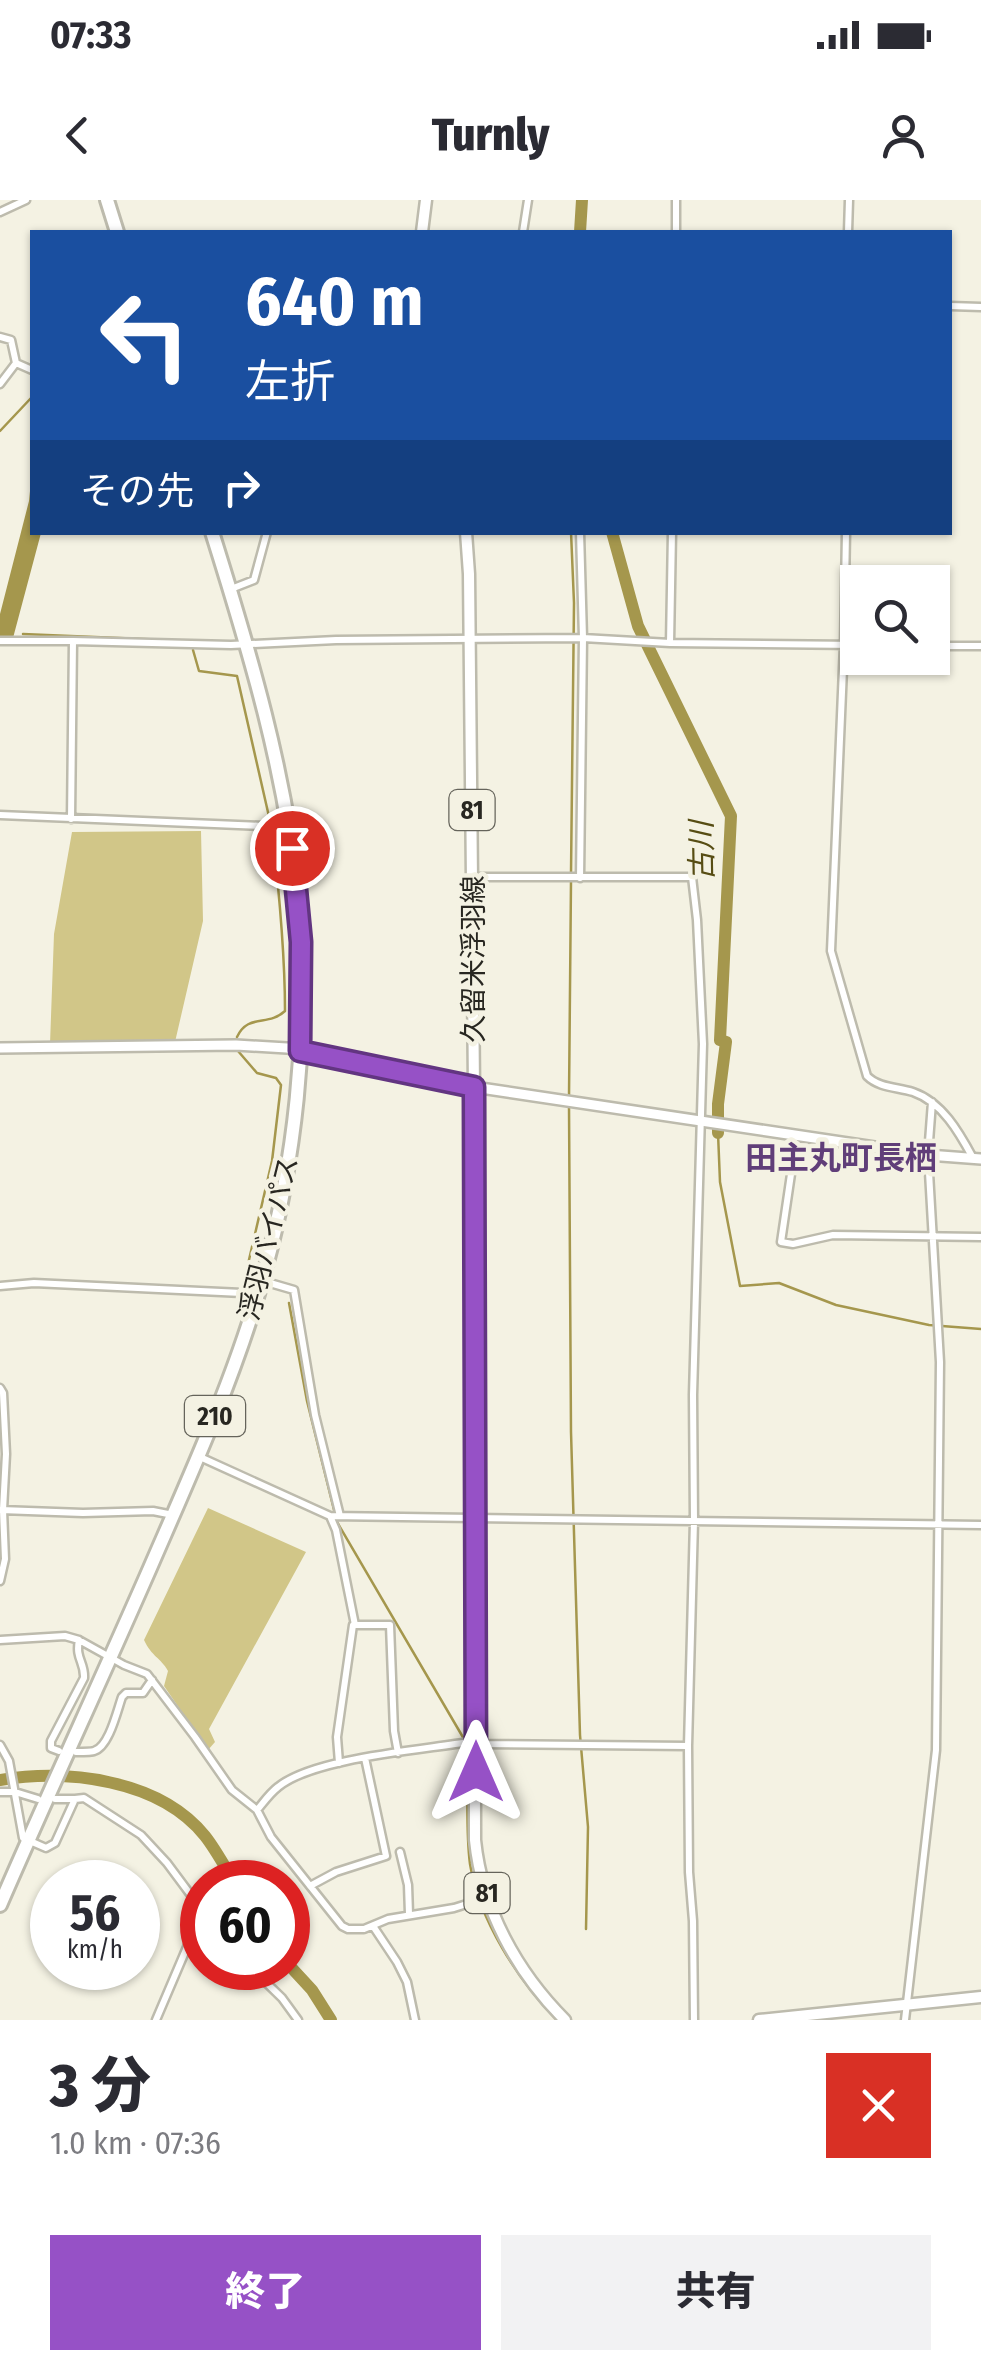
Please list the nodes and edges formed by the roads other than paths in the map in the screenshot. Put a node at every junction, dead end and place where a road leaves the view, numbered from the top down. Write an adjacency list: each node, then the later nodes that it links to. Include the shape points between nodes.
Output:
1 (26, 200): 7 (street)
2 (107, 200): 8 (highway)
3 (426, 200): 9 (main road)
4 (528, 200): 10 (street)
5 (676, 200): 11 (street)
6 (849, 200): 12 (street)
7 (0, 212)
8 (116, 230)
9 (422, 230)
10 (523, 230)
11 (676, 230)
12 (848, 230)
13 (952, 306): 14 (street)
14 (981, 306)
15 (0, 337): 16 (street, via 11,340)
16 (16, 363): 17 (street); 18 (street)
17 (30, 369)
18 (0, 384)
19 (213, 535): 26 (highway, 浮羽バイパス / 210)
20 (266, 535): 26 (street, via 254,580)
21 (466, 535): 28 (main road, 久留米浮羽線 / 81)
22 (580, 535): 27 (street)
23 (672, 535): 31 (street)
24 (846, 535): 25 (street)
25 (845, 565)
26 (230, 589): 32 (highway, 浮羽バイパス / 210)
27 (583, 638): 28 (street); 31 (street); 41 (street)
28 (470, 640): 32 (street); 40 (main road, 久留米浮羽線 / 81)
29 (73, 641): 30 (street); 32 (street); 38 (street)
30 (0, 642)
31 (670, 643): 33 (street)
32 (247, 644): 39 (highway, 浮羽バイパス / 210)
33 (840, 645)
34 (950, 646): 35 (street)
35 (981, 646)
36 (843, 675): 45 (street, via 831,951 866,1076)
37 (0, 815): 38 (street)
38 (70, 819): 39 (street)
39 (288, 823): 43 (highway, 浮羽バイパス / 210, via 301,942)
40 (472, 877): 41 (street); 44 (main road, 久留米浮羽線 / 81)
41 (580, 878): 46 (street, via 692,877)
42 (0, 1048): 43 (street, via 236,1044)
43 (300, 1051): 44 (street); 52 (highway, 浮羽バイパス / 210, via 294,1128)
44 (474, 1087): 46 (street); 60 (main road, 久留米浮羽線 / 81)
45 (932, 1102): 48 (street); 49 (street)
46 (700, 1121): 47 (street); 61 (street)
47 (791, 1134): 48 (street); 50 (street, via 795,1147 781,1242)
48 (928, 1155): 49 (street); 50 (street)
49 (977, 1158)
50 (932, 1236): 51 (street); 62 (street, via 940,1362)
51 (981, 1237)
52 (262, 1281): 54 (highway, 浮羽バイパス / 210); 59 (street, via 294,1290)
53 (0, 1286): 54 (street)
54 (258, 1297): 56 (highway, 浮羽バイパス / 210)
55 (0, 1388): 57 (street)
56 (199, 1456): 58 (highway, 浮羽バイパス / 210); 59 (street)
57 (2, 1510): 58 (street); 64 (street)
58 (173, 1516): 68 (highway, 浮羽バイパス / 210)
59 (335, 1516): 60 (street); 65 (street)
60 (475, 1519): 61 (street); 70 (main road, 久留米浮羽線 / 81)
61 (694, 1521): 62 (street); 72 (street)
62 (937, 1524): 63 (street); 96 (street, via 936,1750)
63 (981, 1525)
64 (0, 1581)
65 (355, 1624): 74 (street, via 390,1625); 77 (street)
66 (0, 1640): 67 (street)
67 (79, 1640): 68 (street); 75 (street, via 84,1678 51,1741)
68 (111, 1658): 69 (street); 75 (highway, 浮羽バイパス / 210)
69 (152, 1680): 73 (street, via 143,1693 122,1697 101,1748); 83 (street, via 232,1790)
70 (470, 1743): 72 (street); 74 (street); 89 (main road, 久留米浮羽線 / 81)
71 (0, 1745): 79 (street)
72 (688, 1746): 101 (street)
73 (76, 1752)
74 (398, 1753): 76 (street)
75 (61, 1756): 80 (highway, 浮羽バイパス / 210)
76 (365, 1758): 77 (street); 88 (street, via 386,1856)
77 (338, 1763): 83 (street, via 281,1784)
78 (0, 1792): 79 (street)
79 (15, 1792): 81 (street); 84 (street, via 21,1834)
80 (53, 1794): 82 (street); 84 (highway, 浮羽バイパス / 210)
81 (38, 1799)
82 (75, 1799): 84 (street, via 54,1843 46,1848); 87 (street, via 84,1798 141,1835)
83 (257, 1810): 86 (street)
84 (28, 1840): 90 (highway, 浮羽バイパス / 210)
85 (400, 1852): 91 (street)
86 (290, 1860)
87 (180, 1880)
88 (310, 1886): 92 (street, via 342,1926)
89 (484, 1898): 91 (street); 100 (main road, 久留米浮羽線 / 81, via 522,1970)
90 (0, 1905)
91 (409, 1914): 92 (street)
92 (373, 1926): 99 (street, via 408,1982)
93 (180, 1963): 97 (street)
94 (274, 1990): 98 (street)
95 (981, 1997): 96 (main road)
96 (906, 2004): 102 (main road); 103 (street)
97 (156, 2020)
98 (298, 2020)
99 (415, 2020)
100 (566, 2020)
101 (694, 2020)
102 (759, 2020)
103 (904, 2020)

